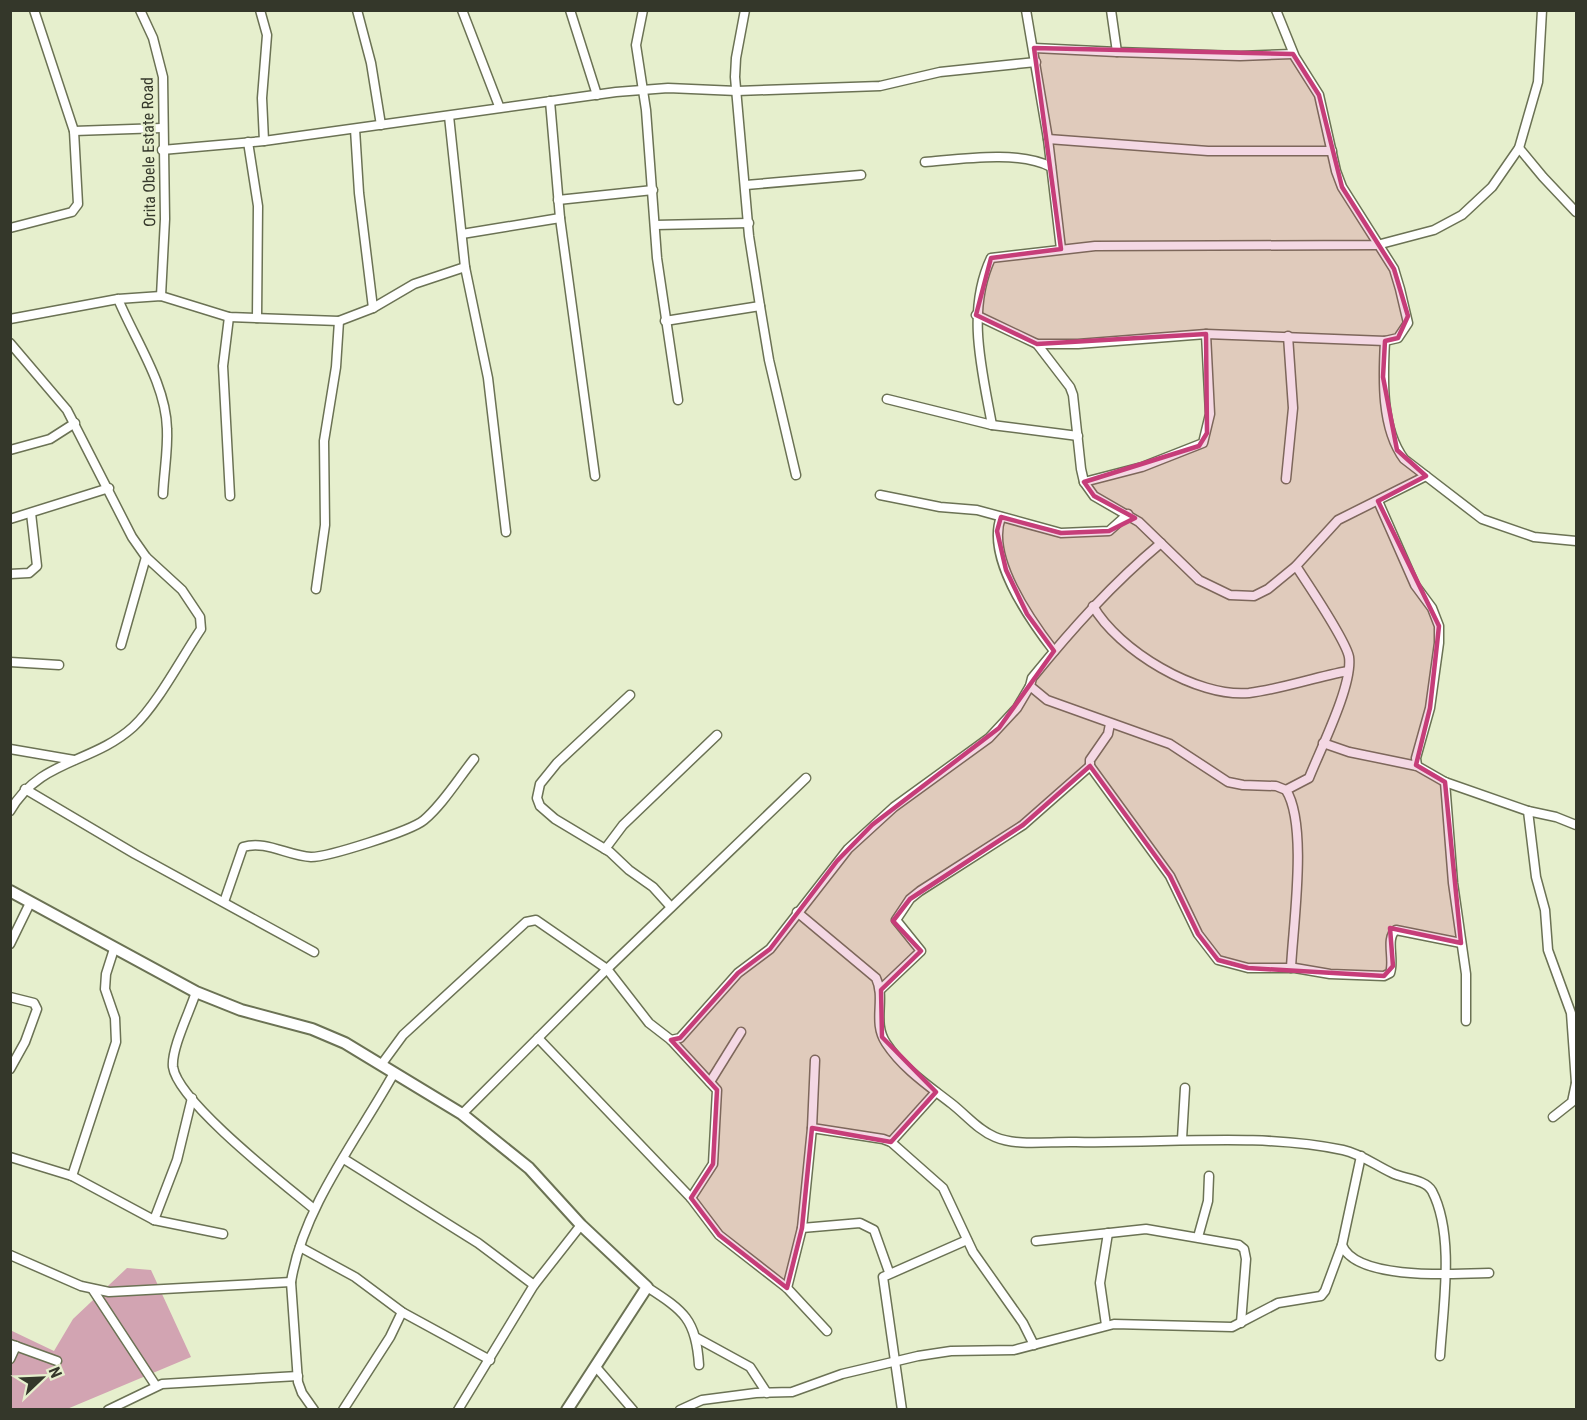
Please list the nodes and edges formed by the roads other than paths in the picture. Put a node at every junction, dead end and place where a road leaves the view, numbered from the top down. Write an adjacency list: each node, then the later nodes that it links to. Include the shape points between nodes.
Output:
1 (34, 10): 26 (street)
2 (140, 10): 24 (street, Orita Obele Estate Road, via 160,62)
3 (260, 10): 28 (street, via 267,35 262,98)
4 (357, 10): 23 (street)
5 (462, 10): 21 (street)
6 (570, 10): 19 (street)
7 (644, 10): 17 (street, via 636,45)
8 (745, 10): 18 (street, via 736,58)
9 (1026, 10): 13 (street)
10 (1111, 10): 14 (street)
11 (1276, 10): 15 (street)
12 (1542, 10): 30 (street, via 1538,82)
13 (1034, 48): 14 (street); 16 (street)
14 (1117, 52): 15 (street)
15 (1293, 54): 33 (street, via 1316,86)
16 (1036, 62): 18 (street, via 940,72 880,86); 27 (street)
17 (641, 90): 18 (street); 19 (street); 39 (street)
18 (737, 91): 38 (street)
19 (597, 95): 20 (street)
20 (550, 101): 21 (street); 40 (street)
21 (500, 106): 22 (street)
22 (449, 116): 23 (street); 46 (street)
23 (381, 125): 25 (street)
24 (162, 128): 26 (street); 31 (street, Orita Obele Estate Road)
25 (355, 129): 28 (street); 53 (street)
26 (74, 131): 45 (street, via 76,209)
27 (1048, 139): 32 (street); 33 (street, via 1208,151)
28 (264, 141): 29 (street)
29 (248, 142): 31 (street); 56 (street, via 258,206)
30 (1519, 148): 41 (street); 47 (street, via 1492,187 1462,215 1434,230)
31 (162, 150): 50 (street, Orita Obele Estate Road, via 165,219)
32 (1049, 151): 34 (street); 36 (street)
33 (1332, 151): 47 (street, via 1342,187)
34 (1036, 159): 35 (street); 36 (street)
35 (925, 162)
36 (1051, 167): 48 (street)
37 (861, 175): 38 (street)
38 (746, 185): 43 (street)
39 (653, 190): 40 (street); 44 (street)
40 (558, 200): 42 (street)
41 (1576, 212)
42 (560, 218): 46 (street); 72 (street)
43 (749, 223): 44 (street); 52 (street)
44 (655, 225): 59 (street)
45 (10, 228)
46 (462, 234): 49 (street)
47 (1377, 245): 48 (street, via 1134,245); 62 (street, via 1394,269 1408,316 1398,338)
48 (1061, 249): 54 (street, via 991,258)
49 (465, 267): 53 (street, via 414,284); 85 (street, via 488,378)
50 (161, 297): 51 (street); 55 (street)
51 (118, 299): 57 (street); 77 (street, via 165,410)
52 (759, 306): 59 (street); 71 (street)
53 (373, 308): 58 (street)
54 (976, 315): 64 (street); 68 (street)
55 (229, 317): 56 (street); 79 (street, via 223,366)
56 (257, 318): 58 (street)
57 (10, 319)
58 (339, 321): 91 (street, via 324,441 325,525)
59 (665, 321): 66 (street)
60 (1206, 334): 61 (street); 64 (street); 75 (street, via 1210,414 1203,443 1142,467)
61 (1288, 336): 62 (street); 74 (street, via 1293,408)
62 (1385, 341): 73 (street, via 1383,377 1394,441 1404,459)
63 (10, 343): 67 (street)
64 (1037, 344): 69 (street, via 1070,387)
65 (887, 399): 68 (street)
66 (678, 400)
67 (75, 423): 70 (street, via 50,439); 76 (street)
68 (992, 425): 69 (street)
69 (1078, 436): 75 (street)
70 (10, 450)
71 (796, 475)
72 (594, 476)
73 (1426, 476): 80 (street); 86 (street, via 1482,519 1534,537)
74 (1286, 479)
75 (1084, 482): 82 (street, via 1094,496)
76 (109, 488): 81 (street); 88 (street)
77 (163, 494)
78 (880, 495): 83 (street)
79 (230, 496)
80 (1378, 501): 89 (street, via 1338,520); 107 (street, via 1438,626 1430,708 1416,758)
81 (31, 513): 84 (street); 90 (street, via 37,566 30,573)
82 (1128, 514): 83 (street, via 1109,531 1080,534 1039,529); 87 (street)
83 (1001, 517): 94 (street, via 997,531 1006,570 1027,614)
84 (10, 519)
85 (506, 532)
86 (1576, 541)
87 (1161, 543): 89 (street, via 1199,580 1230,595 1254,596); 92 (street)
88 (146, 557): 93 (street); 105 (street, via 182,590 200,617 201,629 133,727)
89 (1296, 566): 97 (street, via 1346,648)
90 (10, 573)
91 (316, 589)
92 (1093, 606): 94 (street); 97 (street, via 1101,620 1136,652 1209,689 1248,693)
93 (121, 645)
94 (1054, 651): 98 (street)
95 (10, 662): 96 (street)
96 (59, 665)
97 (1348, 671): 102 (street)
98 (1030, 686): 100 (street, via 1047,700); 120 (street, via 1017,708 988,738 864,833)
99 (630, 695): 115 (street, via 557,763 537,792 538,803 547,812)
100 (1110, 724): 106 (street); 111 (street, via 1170,744 1228,782)
101 (717, 735): 115 (street, via 623,825)
102 (1323, 743): 107 (street); 111 (street, via 1309,778)
103 (10, 749): 105 (street)
104 (474, 759): 117 (street, via 425,819 411,828 310,857 262,846 243,847)
105 (74, 760): 110 (street)
106 (1090, 766): 125 (street, via 1170,876 1211,953 1225,963 1248,968); 127 (street, via 1023,825 910,899 896,920 921,951)
107 (1418, 766): 109 (street)
108 (806, 778): 119 (street)
109 (1445, 782): 112 (street); 121 (street)
110 (25, 789): 113 (street); 117 (street)
111 (1286, 790): 125 (street, via 1299,854)
112 (1528, 811): 114 (street); 139 (street, via 1548,950 1571,1014)
113 (10, 812)
114 (1576, 825)
115 (605, 849): 119 (street, via 653,887)
116 (10, 891): 118 (street)
117 (224, 902): 124 (street)
118 (30, 903): 122 (street); 123 (street)
119 (671, 907): 126 (street)
120 (797, 912): 127 (street, via 872,973); 133 (street, via 770,949 738,972 680,1038)
121 (1461, 943): 125 (street, via 1396,930 1391,938 1393,966 1388,975 1330,974); 130 (street, via 1466,974)
122 (10, 944)
123 (114, 949): 128 (street); 151 (street, via 105,988 115,1018 116,1042)
124 (314, 952)
125 (1291, 968)
126 (607, 969): 132 (street); 133 (street, via 649,1023); 135 (street, via 531,920 403,1035)
127 (880, 990): 141 (street, via 878,1021 882,1037 907,1068)
128 (196, 992): 135 (street, via 241,1010 312,1029); 142 (street, via 173,1060 175,1072)
129 (10, 997): 136 (street, via 34,1004 37,1009)
130 (1466, 1022)
131 (741, 1032): 138 (street)
132 (538, 1038): 143 (street); 153 (street)
133 (671, 1040): 138 (street)
134 (815, 1060): 145 (street)
135 (381, 1065): 137 (street)
136 (10, 1069)
137 (394, 1072): 143 (street); 150 (street)
138 (710, 1082): 153 (street, via 717,1090 713,1164)
139 (1576, 1083): 144 (street, via 1572,1102)
140 (1185, 1088): 146 (street)
141 (936, 1092): 146 (street, via 981,1130 1016,1142); 147 (street)
142 (192, 1098): 154 (street, via 226,1133); 155 (street, via 177,1160)
143 (462, 1114): 156 (street, via 529,1168)
144 (1553, 1118)
145 (812, 1128): 147 (street); 157 (street)
146 (1182, 1139): 148 (street, via 1307,1145)
147 (891, 1142): 161 (street, via 943,1188)
148 (1361, 1156): 163 (street); 168 (street, via 1396,1175 1428,1186 1446,1231)
149 (10, 1157): 151 (street)
150 (344, 1159): 154 (street); 170 (street, via 478,1243)
151 (72, 1176): 155 (street)
152 (1209, 1176): 160 (street, via 1208,1201)
153 (691, 1198): 172 (street, via 719,1235)
154 (314, 1209): 164 (street)
155 (153, 1220): 159 (street)
156 (580, 1225): 170 (street); 171 (street)
157 (802, 1228): 166 (street, via 867,1226 874,1230); 172 (street)
158 (1108, 1233): 160 (street, via 1158,1230); 162 (street); 176 (street, via 1100,1283)
159 (224, 1234)
160 (1198, 1237): 175 (street, via 1239,1245 1244,1250)
161 (967, 1240): 166 (street); 180 (street)
162 (1036, 1241)
163 (1342, 1245): 168 (street, via 1353,1257 1386,1270); 175 (street, via 1321,1296 1290,1299)
164 (300, 1247): 169 (street); 174 (street, via 355,1277)
165 (10, 1255): 173 (street)
166 (890, 1272): 185 (street, via 881,1281)
167 (1489, 1273): 168 (street)
168 (1444, 1275): 181 (street)
169 (291, 1282): 173 (street); 188 (street)
170 (534, 1285): 183 (street)
171 (647, 1287): 178 (street, via 680,1311); 187 (street)
172 (787, 1288): 177 (street)
173 (93, 1290): 189 (street)
174 (402, 1312): 183 (street); 193 (street)
175 (1241, 1323): 176 (street, via 1227,1328)
176 (1106, 1326): 180 (street)
177 (827, 1331)
178 (697, 1338): 186 (street); 190 (street, via 750,1367)
179 (13, 1345): 182 (street); 184 (street)
180 (1034, 1345): 185 (street, via 1014,1350 951,1351)
181 (1440, 1356)
182 (10, 1359)
183 (490, 1360): 194 (street)
184 (57, 1361)
185 (894, 1362): 190 (street, via 842,1374 792,1392); 198 (street)
186 (699, 1365)
187 (596, 1367): 195 (street); 196 (street)
188 (298, 1376): 189 (street); 192 (street, via 302,1393)
189 (156, 1386): 191 (street)
190 (767, 1393): 197 (street, via 702,1400)
191 (108, 1410)
192 (314, 1410)
193 (343, 1410)
194 (458, 1410)
195 (567, 1410)
196 (633, 1410)
197 (680, 1410)
198 (902, 1410)

